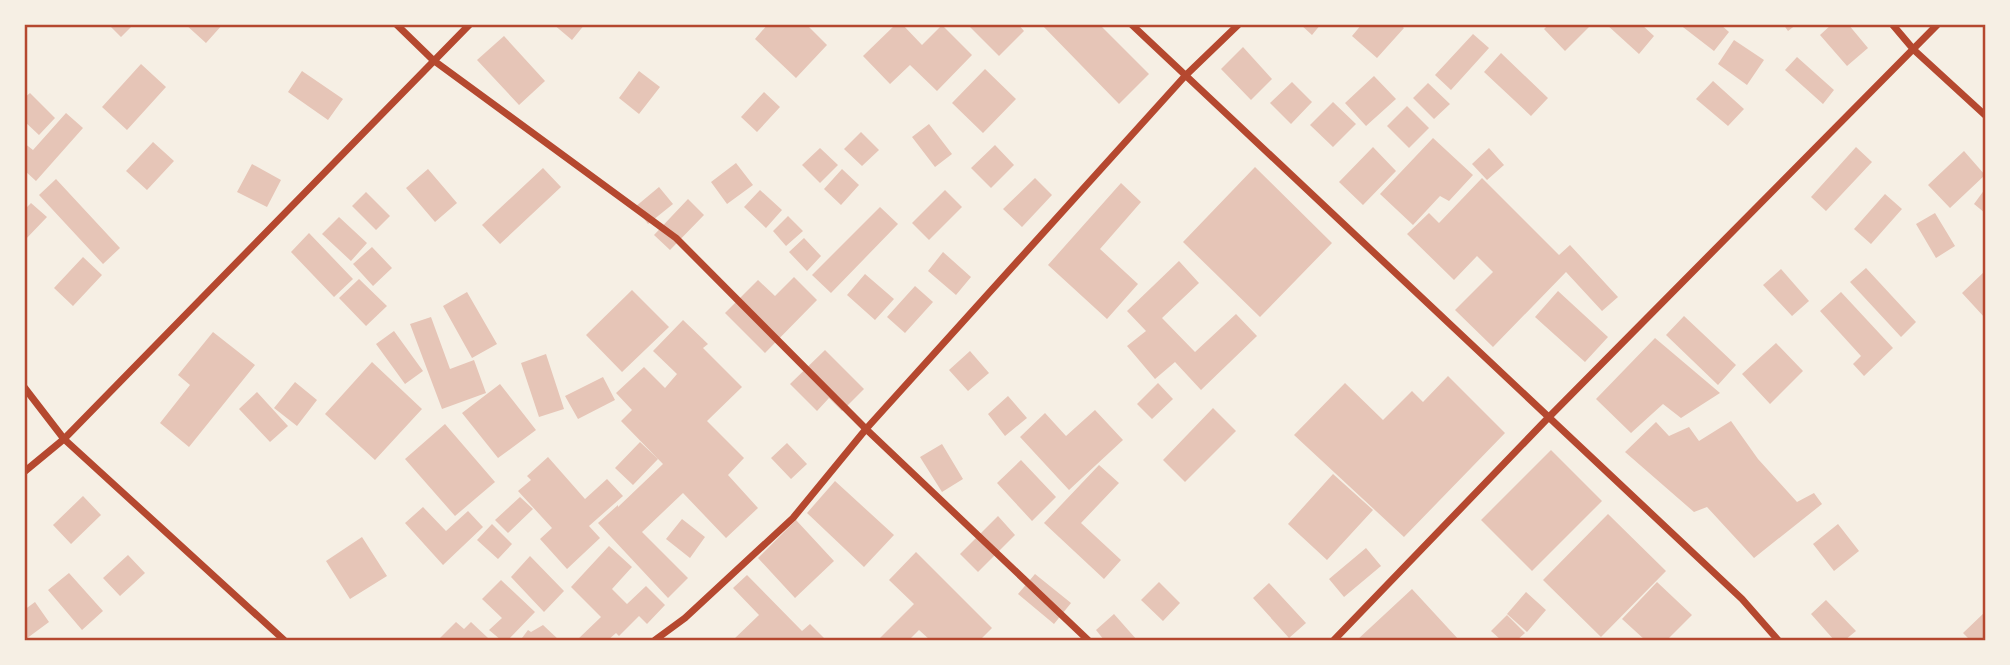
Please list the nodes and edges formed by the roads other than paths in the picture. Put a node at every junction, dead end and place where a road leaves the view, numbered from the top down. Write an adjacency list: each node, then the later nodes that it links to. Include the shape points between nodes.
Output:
1 (396, 24): 8 (street)
2 (470, 24): 8 (street)
3 (1131, 24): 9 (street)
4 (1239, 24): 9 (street)
5 (1892, 24): 7 (street)
6 (1938, 24): 7 (street)
7 (1914, 50): 10 (street); 12 (street)
8 (433, 60): 13 (street, via 676,238); 14 (street)
9 (1185, 76): 12 (street); 13 (street)
10 (1986, 116)
11 (24, 387): 14 (street)
12 (1547, 419): 19 (street); 20 (street, via 1742,600)
13 (866, 429): 17 (street, via 793,518); 18 (street)
14 (64, 439): 15 (street); 16 (street)
15 (24, 472)
16 (284, 640)
17 (655, 640)
18 (1088, 640)
19 (1334, 640)
20 (1778, 640)

